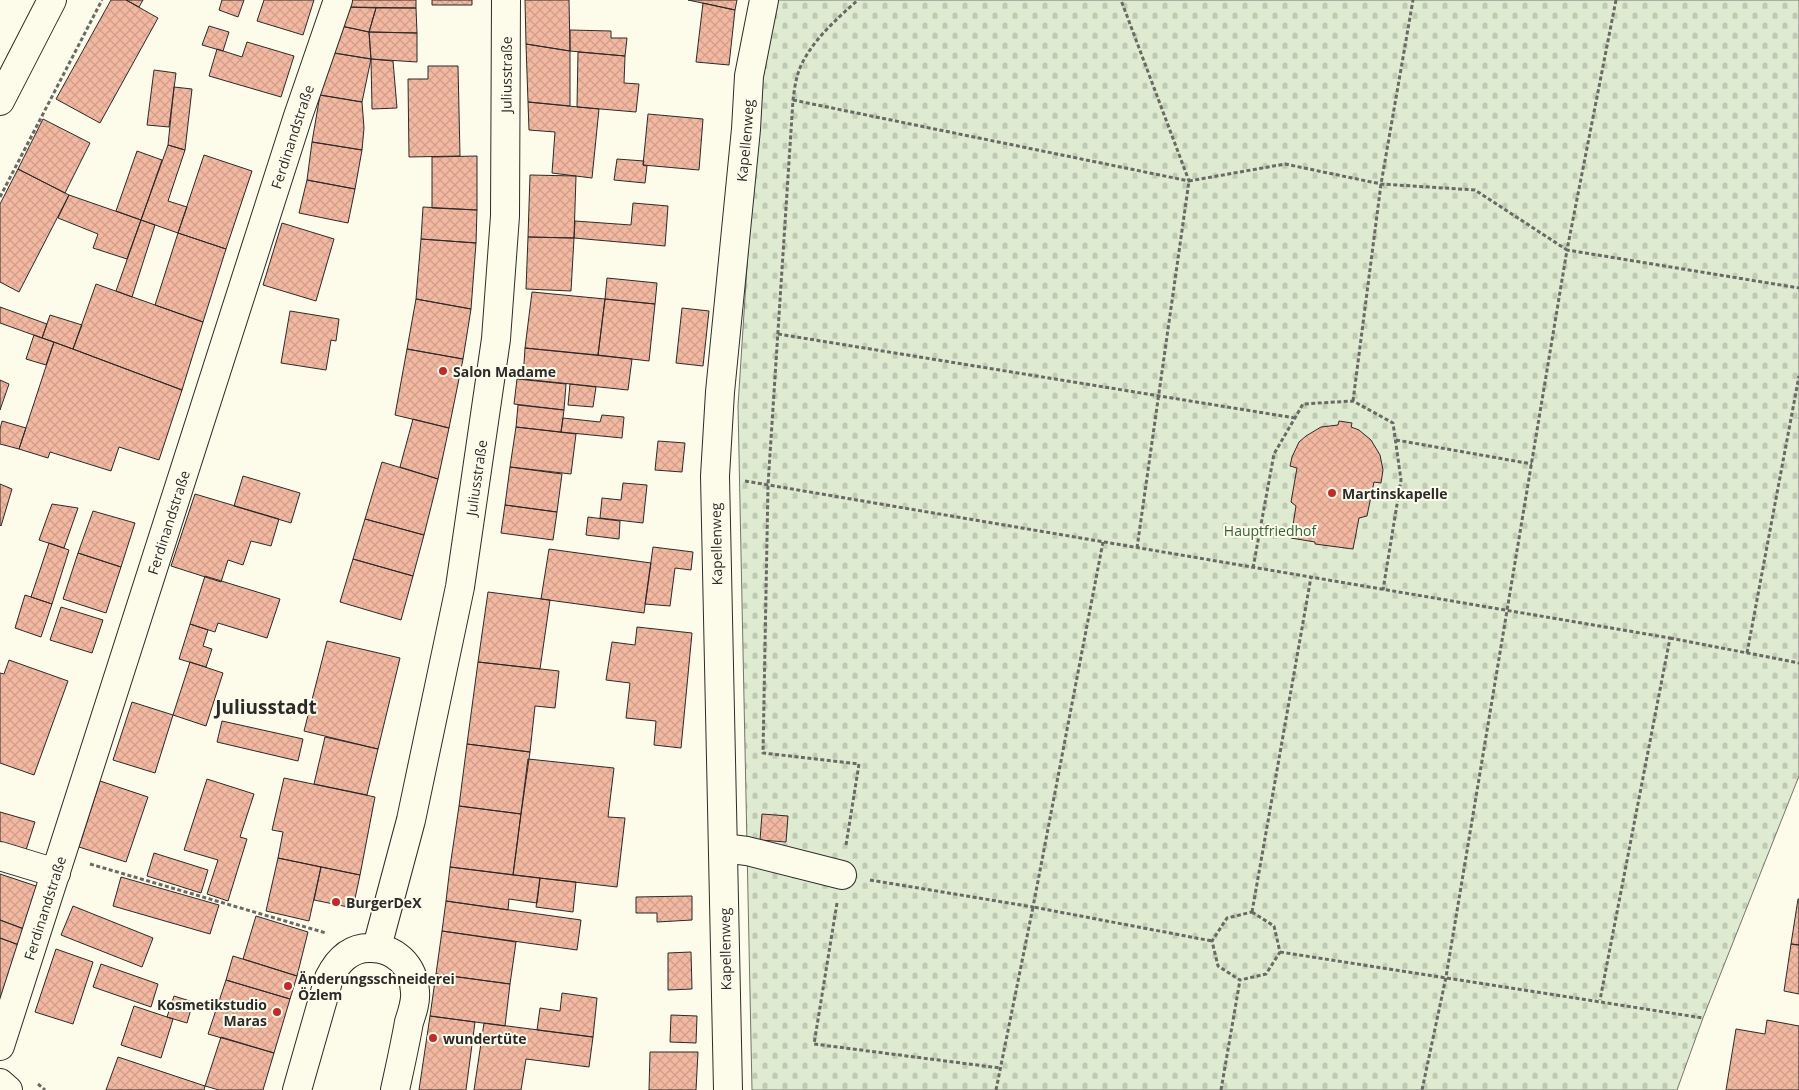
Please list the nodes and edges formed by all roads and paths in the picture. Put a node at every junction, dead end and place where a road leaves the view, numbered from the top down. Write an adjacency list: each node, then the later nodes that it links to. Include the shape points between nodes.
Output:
1 (52, 0): 11 (street)
2 (102, 0): 14 (path)
3 (338, 0): 37 (street, Ferdinandstraße)
4 (506, 0): 43 (street, Juliusstraße, via 505,216 496,339 460,587 411,820)
5 (764, 0): 24 (street, Kapellenweg, via 750,76)
6 (858, 0): 10 (path, via 834,21 811,49 797,75)
7 (1121, 0): 12 (path)
8 (1413, 0): 13 (path)
9 (1616, 0): 15 (path)
10 (793, 100): 12 (path); 17 (path)
11 (0, 101)
12 (1189, 181): 13 (path, via 1285,164); 19 (path)
13 (1381, 184): 15 (path, via 1475,190); 20 (path)
14 (0, 197)
15 (1567, 250): 16 (path); 23 (path)
16 (1799, 288)
17 (778, 334): 19 (path); 25 (path)
18 (1799, 376): 33 (path)
19 (1159, 395): 21 (path); 27 (path)
20 (1353, 401): 21 (path, via 1303,404); 22 (path, via 1393,423)
21 (1295, 418): 28 (path, via 1274,454)
22 (1396, 440): 23 (path); 30 (path, via 1401,480)
23 (1532, 464): 31 (path)
24 (715, 476): 25 (path); 35 (street, Kapellenweg)
25 (768, 485): 26 (path); 38 (path, via 763,753 860,764)
26 (1103, 542): 27 (path); 39 (path)
27 (1137, 548): 28 (path)
28 (1253, 568): 29 (path)
29 (1311, 577): 30 (path); 40 (path)
30 (1383, 590): 31 (path)
31 (1508, 611): 32 (path); 45 (path)
32 (1670, 638): 33 (path); 47 (path)
33 (1747, 653): 34 (path)
34 (1799, 663)
35 (722, 848): 38 (street, via 747,851); 55 (street, Kapellenweg)
36 (0, 856): 37 (street)
37 (59, 865): 41 (path); 49 (street, Ferdinandstraße)
38 (842, 875): 39 (path); 50 (path, via 814,1044)
39 (1033, 907): 42 (path); 50 (path)
40 (1252, 912): 42 (path, via 1227,918); 44 (path, via 1274,926)
41 (331, 934)
42 (1212, 941): 46 (path, via 1218,966)
43 (377, 947): 53 (street, via 347,954 328,978); 54 (street, via 405,963 413,976 416,993)
44 (1280, 952): 45 (path); 46 (path, via 1266,974)
45 (1446, 977): 47 (path); 58 (path)
46 (1240, 980): 57 (path)
47 (1600, 1000): 48 (path)
48 (1703, 1018)
49 (0, 1046)
50 (1000, 1068): 56 (path)
51 (0, 1083): 52 (street)
52 (8, 1090)
53 (297, 1090)
54 (395, 1090)
55 (728, 1090)
56 (996, 1090)
57 (1220, 1090)
58 (1422, 1090)

